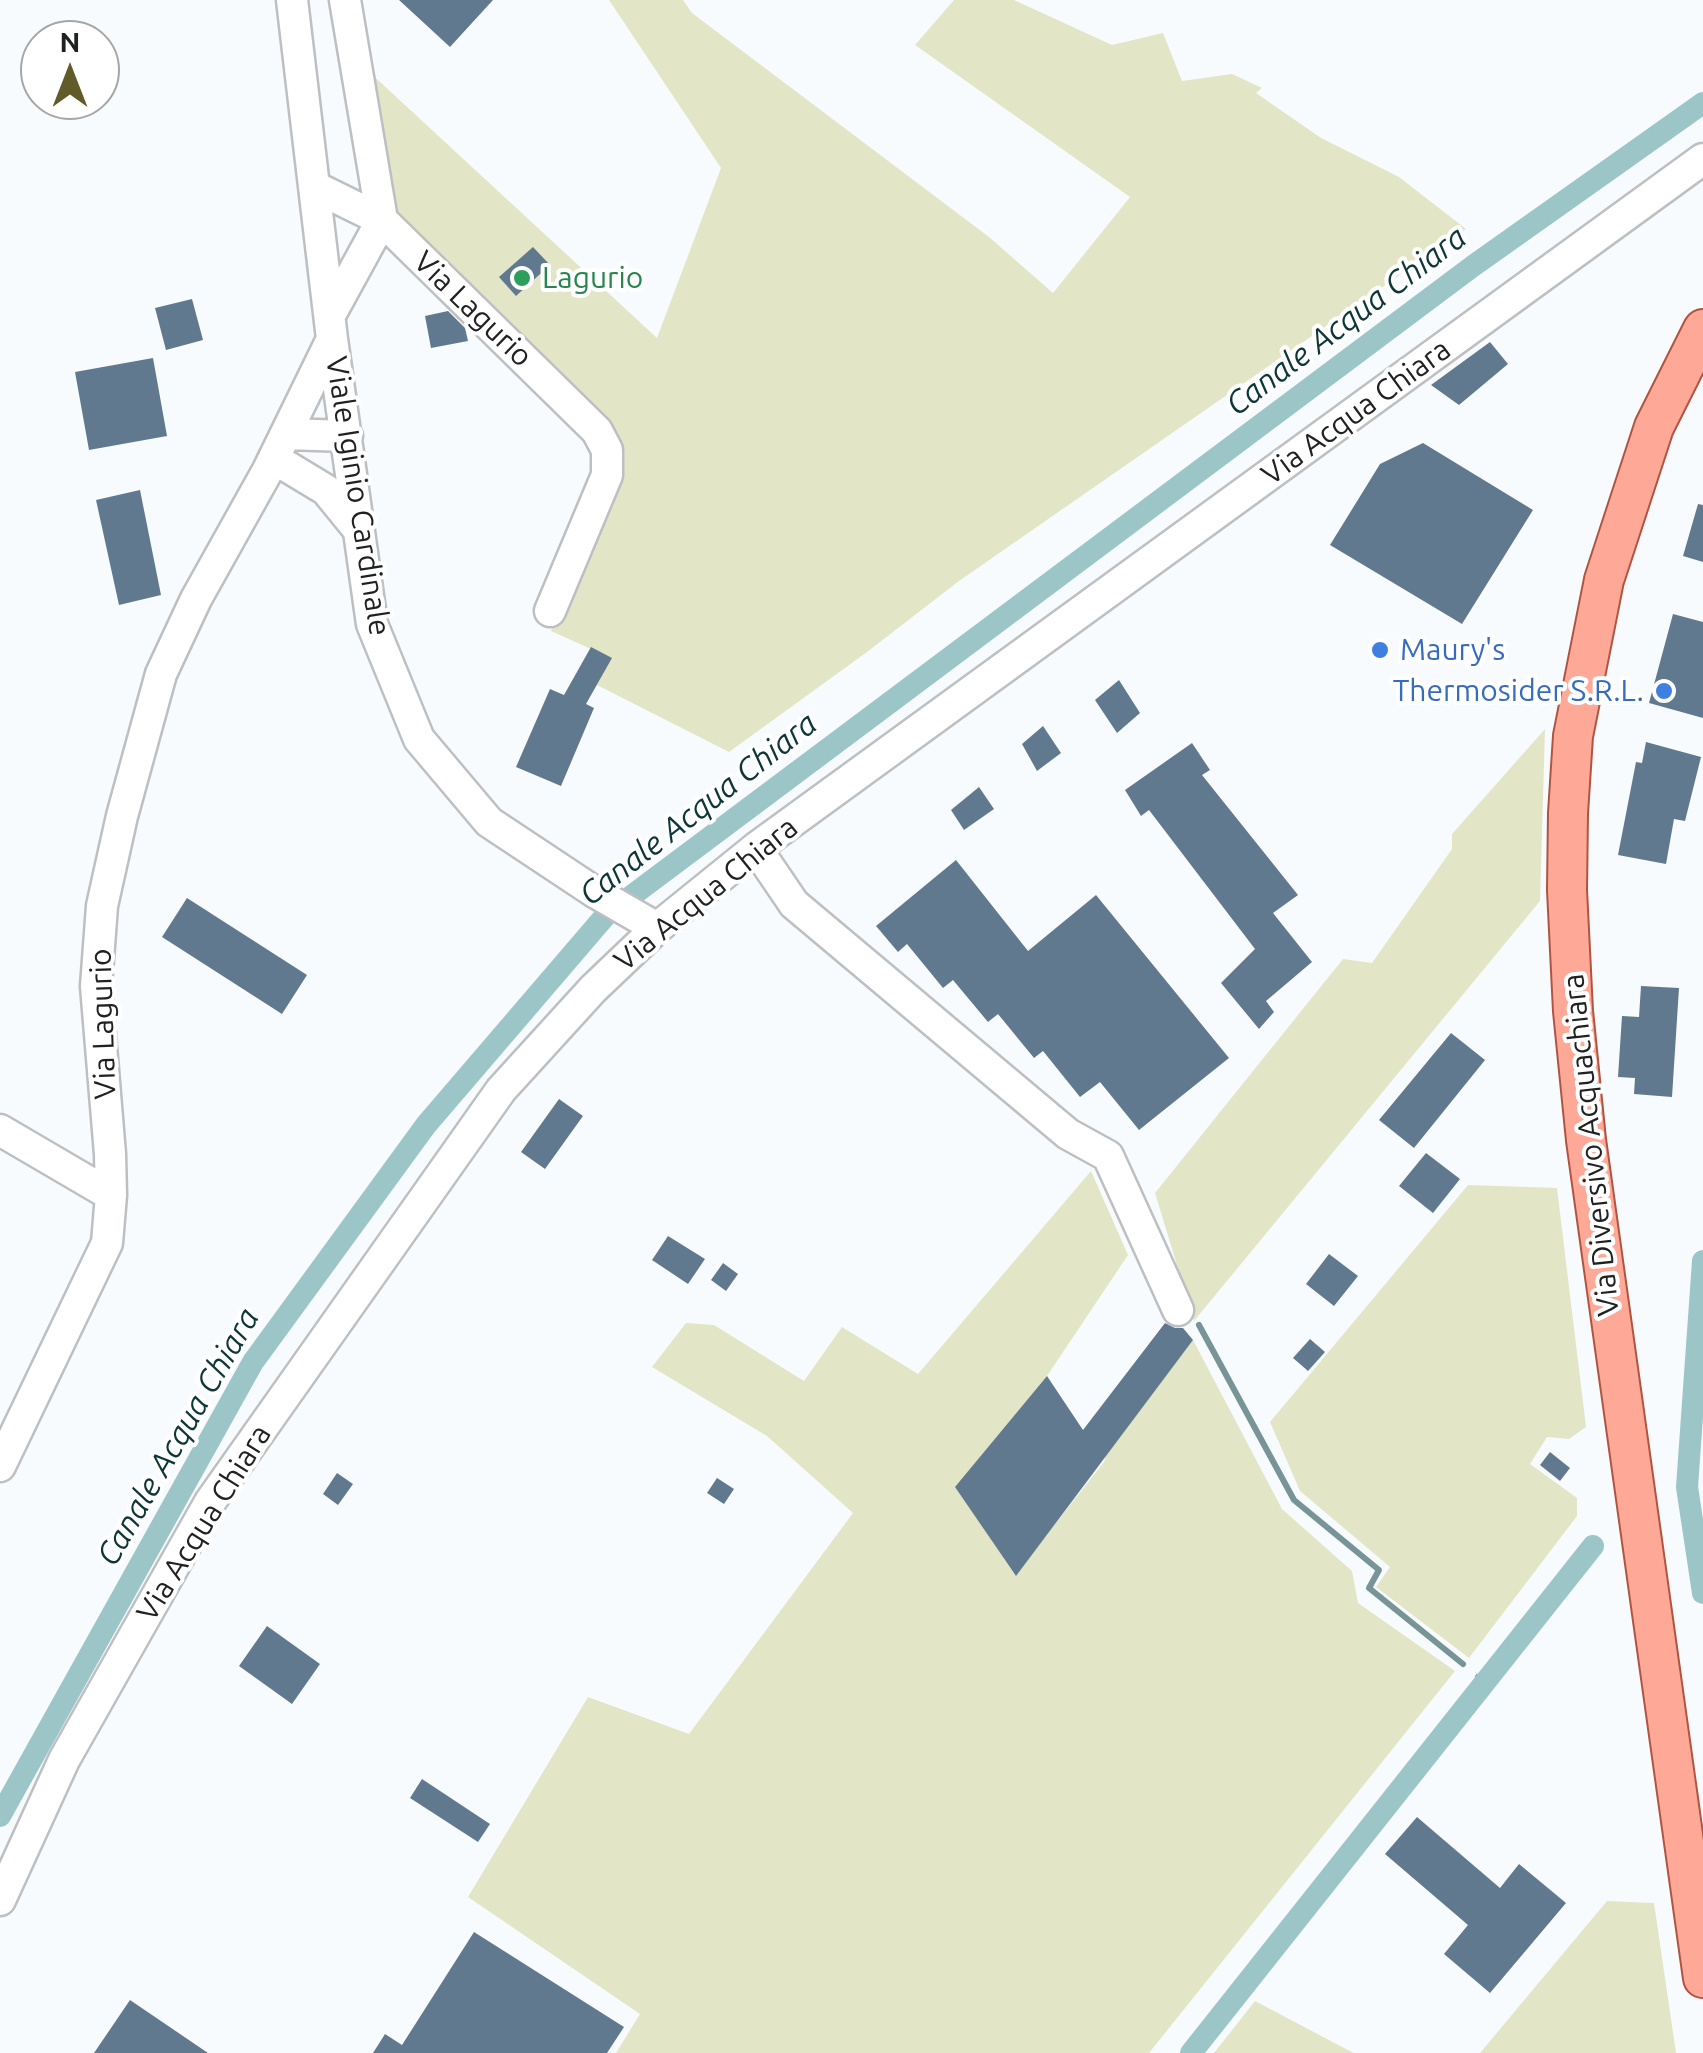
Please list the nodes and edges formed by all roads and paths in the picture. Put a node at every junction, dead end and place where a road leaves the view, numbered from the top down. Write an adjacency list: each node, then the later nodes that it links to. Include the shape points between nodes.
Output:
1 (292, 0): 4 (street, Viale Iginio Cardinale)
2 (344, 0): 6 (street)
3 (1703, 159): 15 (street, Via Acqua Chiara)
4 (315, 186): 5 (street, Via Lagurio); 7 (street, Viale Iginio Cardinale)
5 (353, 208): 6 (street, Via Lagurio); 7 (street)
6 (376, 232): 7 (street, Via Lagurio); 8 (street, Via Lagurio); 14 (street, Via Lagurio, via 597,431 607,450 606,475)
7 (321, 235): 8 (street, Viale Iginio Cardinale)
8 (331, 327): 10 (street, Via Lagurio); 11 (street, Viale Iginio Cardinale)
9 (1703, 329): 22 (main road, Via Diversivo Acquachiara, via 1654,427 1604,580 1573,736 1567,890 1586,1140)
10 (286, 434): 11 (street); 12 (street, Via Lagurio)
11 (348, 446): 12 (street); 13 (street, Viale Iginio Cardinale)
12 (278, 468): 13 (street, via 326,490); 18 (street, Via Lagurio, via 196,598 162,674 122,816 102,906 96,986)
13 (357, 528): 16 (street, Viale Iginio Cardinale, via 372,624 419,739 489,822)
14 (550, 611)
15 (756, 848): 16 (street, Via Acqua Chiara); 19 (street, via 794,904 1068,1134 1108,1156)
16 (648, 923): 21 (street, Via Acqua Chiara, via 501,1090 210,1502 64,1760)
17 (0, 1130): 18 (street)
18 (112, 1195): 20 (street, Via Lagurio, via 107,1244)
19 (1178, 1310)
20 (0, 1466)
21 (0, 1900)
22 (1703, 1978)

